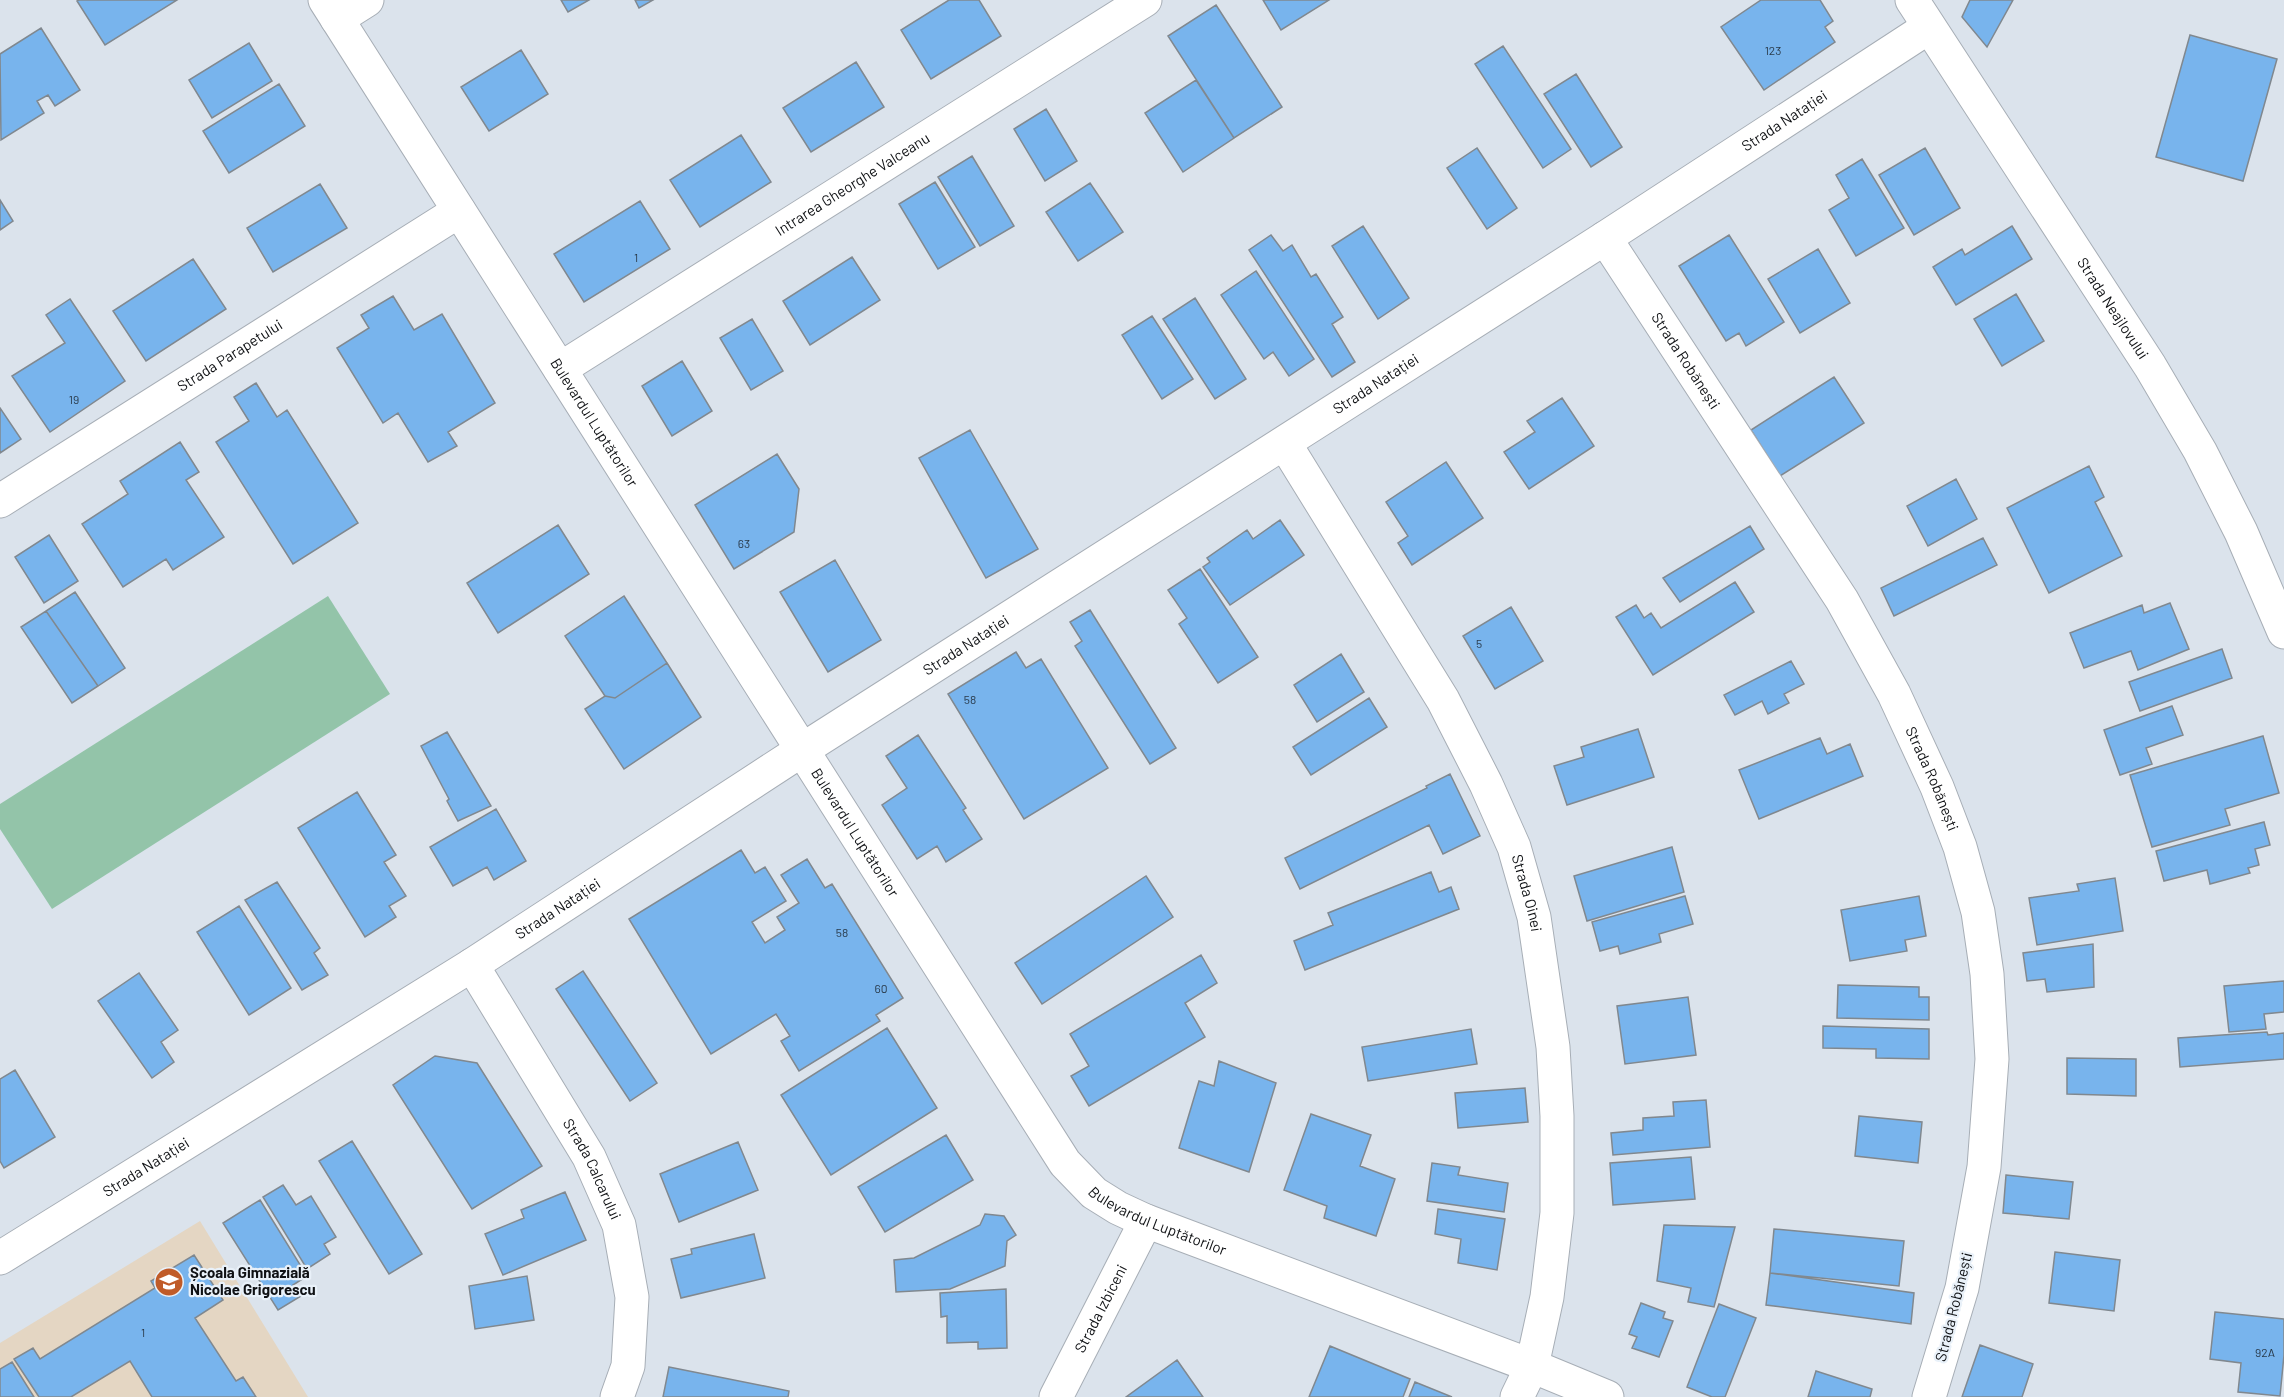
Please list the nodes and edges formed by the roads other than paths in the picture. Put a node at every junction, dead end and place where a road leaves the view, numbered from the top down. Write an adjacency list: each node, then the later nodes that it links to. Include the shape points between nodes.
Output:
1 (367, 0): 4 (street)
2 (1145, 0): 8 (street, Intrarea Gheorghe Valceanu)
3 (1912, 0): 5 (street, Strada Neajlovului)
4 (331, 10): 6 (street, Bulevardul Luptătorilor)
5 (1929, 27): 7 (street, Strada Natației); 11 (street, Strada Neajlovului, via 2178,413 2241,532)
6 (459, 211): 8 (street, Bulevardul Luptătorilor); 10 (street, Strada Parapetului)
7 (1605, 238): 9 (street, Strada Natației); 21 (street, Strada Robănești, via 1842,600 1894,694 1960,847 1978,912 1987,974 1992,1059 1984,1167 1962,1288)
8 (560, 369): 12 (street, Bulevardul Luptătorilor)
9 (1285, 444): 12 (street, Strada Natației); 16 (street, Strada Oinei, via 1443,700 1514,847 1534,917 1553,1047 1557,1213 1547,1297)
10 (0, 501)
11 (2284, 632)
12 (802, 750): 13 (street, Strada Natației); 14 (street, Bulevardul Luptătorilor, via 1065,1163 1094,1193)
13 (472, 964): 15 (street, Strada Natației); 17 (street, Strada Calcarului, via 589,1157 619,1225 632,1297 628,1366)
14 (1146, 1221): 16 (street, Bulevardul Luptătorilor); 18 (street, Strada Izbiceni)
15 (0, 1258)
16 (1532, 1366): 19 (street, Strada Oinei); 20 (street, Bulevardul Luptătorilor)
17 (616, 1397)
18 (1056, 1397)
19 (1517, 1397)
20 (1607, 1397)
21 (1929, 1397)

